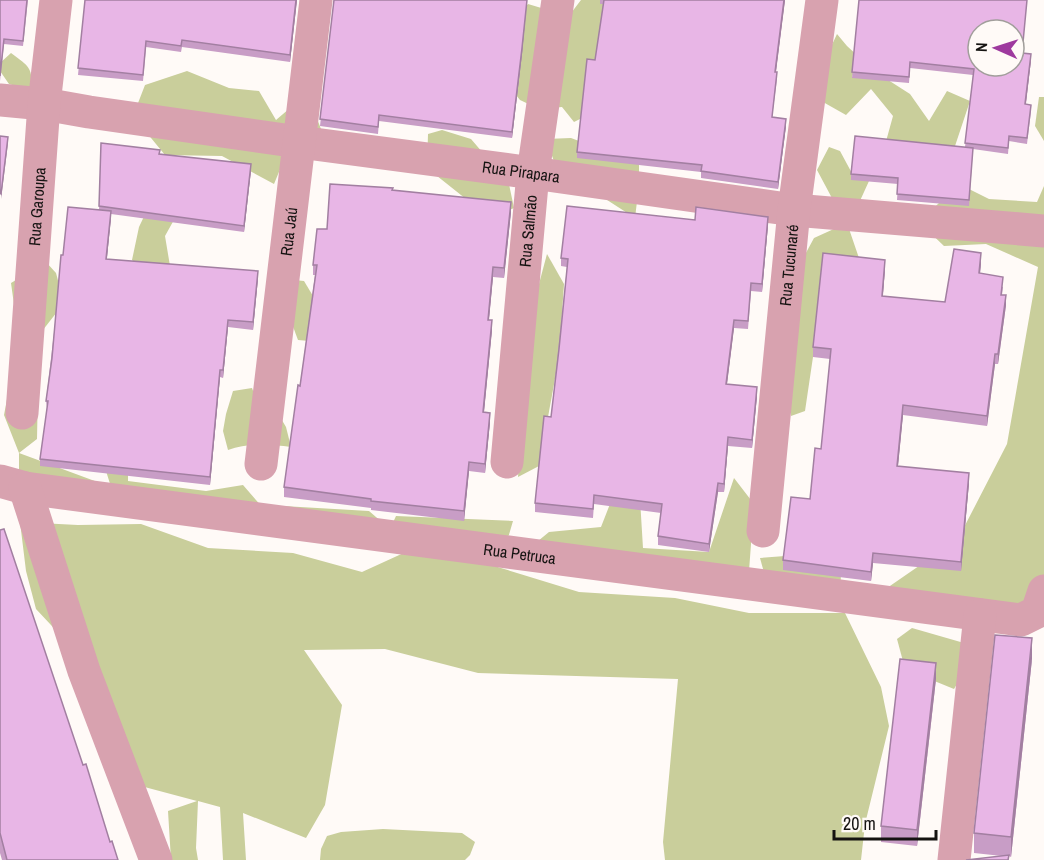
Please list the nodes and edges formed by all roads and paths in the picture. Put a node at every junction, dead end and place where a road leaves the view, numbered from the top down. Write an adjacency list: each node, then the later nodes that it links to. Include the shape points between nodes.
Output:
1 (56, 0): 6 (street, Rua Garoupa)
2 (316, 0): 7 (street, Rua Jaú)
3 (558, 0): 8 (street, Rua Salmão)
4 (822, 0): 9 (street, Rua Tucunaré)
5 (0, 100): 6 (street, Rua Pirapara)
6 (44, 104): 7 (street, Rua Pirapara); 11 (street, Rua Garoupa)
7 (299, 142): 8 (street, Rua Pirapara); 13 (street, Rua Jaú)
8 (533, 173): 9 (street, Rua Pirapara); 12 (street, Rua Salmão)
9 (794, 210): 10 (street, Rua Pirapara); 15 (street, Rua Tucunaré)
10 (1044, 231)
11 (22, 413)
12 (507, 462)
13 (261, 464)
14 (12, 485): 17 (street, Rua Petruca); 18 (street)
15 (763, 531)
16 (1041, 601): 17 (street, Rua Petruca, via 1021,620)
17 (980, 615): 19 (street)
18 (156, 860)
19 (954, 860)

